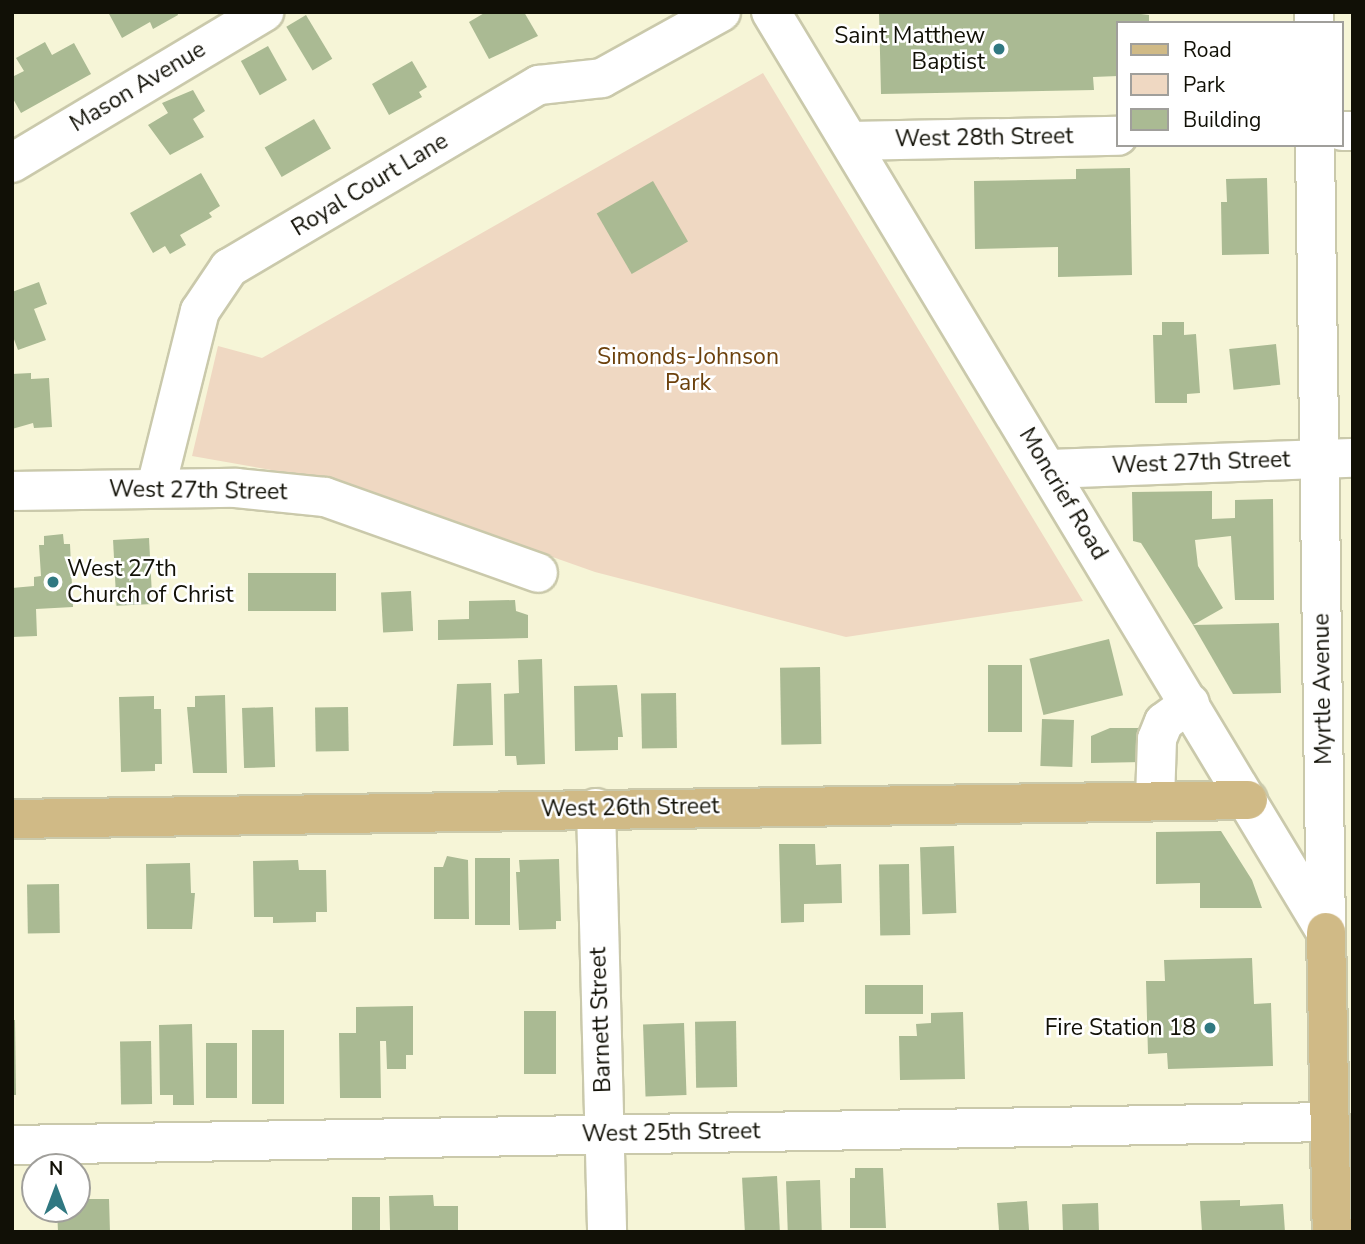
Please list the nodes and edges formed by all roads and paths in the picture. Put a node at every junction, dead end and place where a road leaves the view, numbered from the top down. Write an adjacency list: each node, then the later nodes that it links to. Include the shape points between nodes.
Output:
1 (721, 12): 10 (street, Royal Court Lane, via 602,78 539,85 229,268 200,311)
2 (771, 12): 5 (street, Moncrief Road)
3 (249, 16): 7 (street, Mason Avenue)
4 (1116, 136): 5 (street, West 28th Street)
5 (850, 141): 9 (street, Moncrief Road)
6 (1315, 147): 8 (street, Myrtle Avenue)
7 (12, 163)
8 (1336, 458): 9 (street, West 27th Street); 14 (street, Myrtle Avenue)
9 (1048, 469): 13 (street, Moncrief Road)
10 (156, 487): 11 (street, West 27th Street); 12 (street, West 27th Street, via 236,488 325,497)
11 (12, 491)
12 (538, 573)
13 (1190, 703): 15 (street, via 1164,722 1157,739); 16 (street, Moncrief Road)
14 (1338, 783): 19 (street, Myrtle Avenue)
15 (1155, 800): 16 (main road, West 26th Street); 17 (main road, West 26th Street)
16 (1248, 800): 19 (street, Moncrief Road)
17 (596, 808): 18 (main road, West 26th Street); 22 (street, Barnett Street)
18 (12, 819)
19 (1326, 932): 20 (main road, Moncrief Road); 21 (main road, Myrtle Avenue)
20 (1353, 976)
21 (1330, 1122): 22 (street, West 25th Street); 25 (main road, Myrtle Avenue)
22 (604, 1134): 23 (street, West 25th Street); 24 (street, Barnett Street)
23 (12, 1144)
24 (607, 1232)
25 (1332, 1232)

